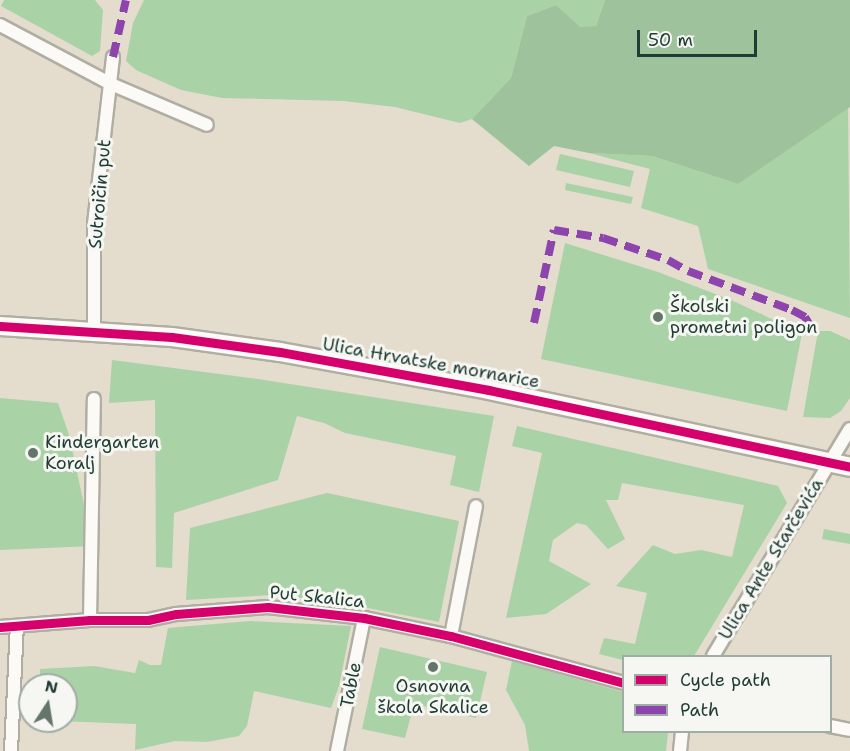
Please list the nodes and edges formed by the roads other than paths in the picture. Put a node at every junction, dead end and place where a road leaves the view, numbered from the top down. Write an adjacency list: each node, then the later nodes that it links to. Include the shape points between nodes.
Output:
1 (0, 26): 3 (street)
2 (113, 57): 3 (street, Sutroičin put)
3 (111, 84): 4 (street); 6 (street, Sutroičin put, via 94,224)
4 (207, 125)
5 (0, 326): 6 (main road, Ulica Hrvatske mornarice)
6 (94, 331): 9 (main road, Ulica Hrvatske mornarice, via 172,337 411,375)
7 (94, 399): 13 (street)
8 (850, 429): 9 (street, Ulica Ante Starčevića)
9 (830, 462): 10 (main road, Ulica Hrvatske mornarice); 17 (street, Ulica Ante Starčevića)
10 (850, 467)
11 (476, 506): 16 (street)
12 (364, 618): 13 (street, Put Skalica, via 268,607 148,620); 16 (street, Put Skalica); 23 (street, Table)
13 (90, 620): 14 (street, Put Skalica)
14 (17, 626): 15 (street, Put Skalica); 22 (street)
15 (0, 627)
16 (451, 636): 18 (street, Put Skalica)
17 (714, 655)
18 (622, 682)
19 (832, 726): 20 (street)
20 (850, 730)
21 (682, 733): 24 (street)
22 (11, 751)
23 (337, 751)
24 (680, 751)

